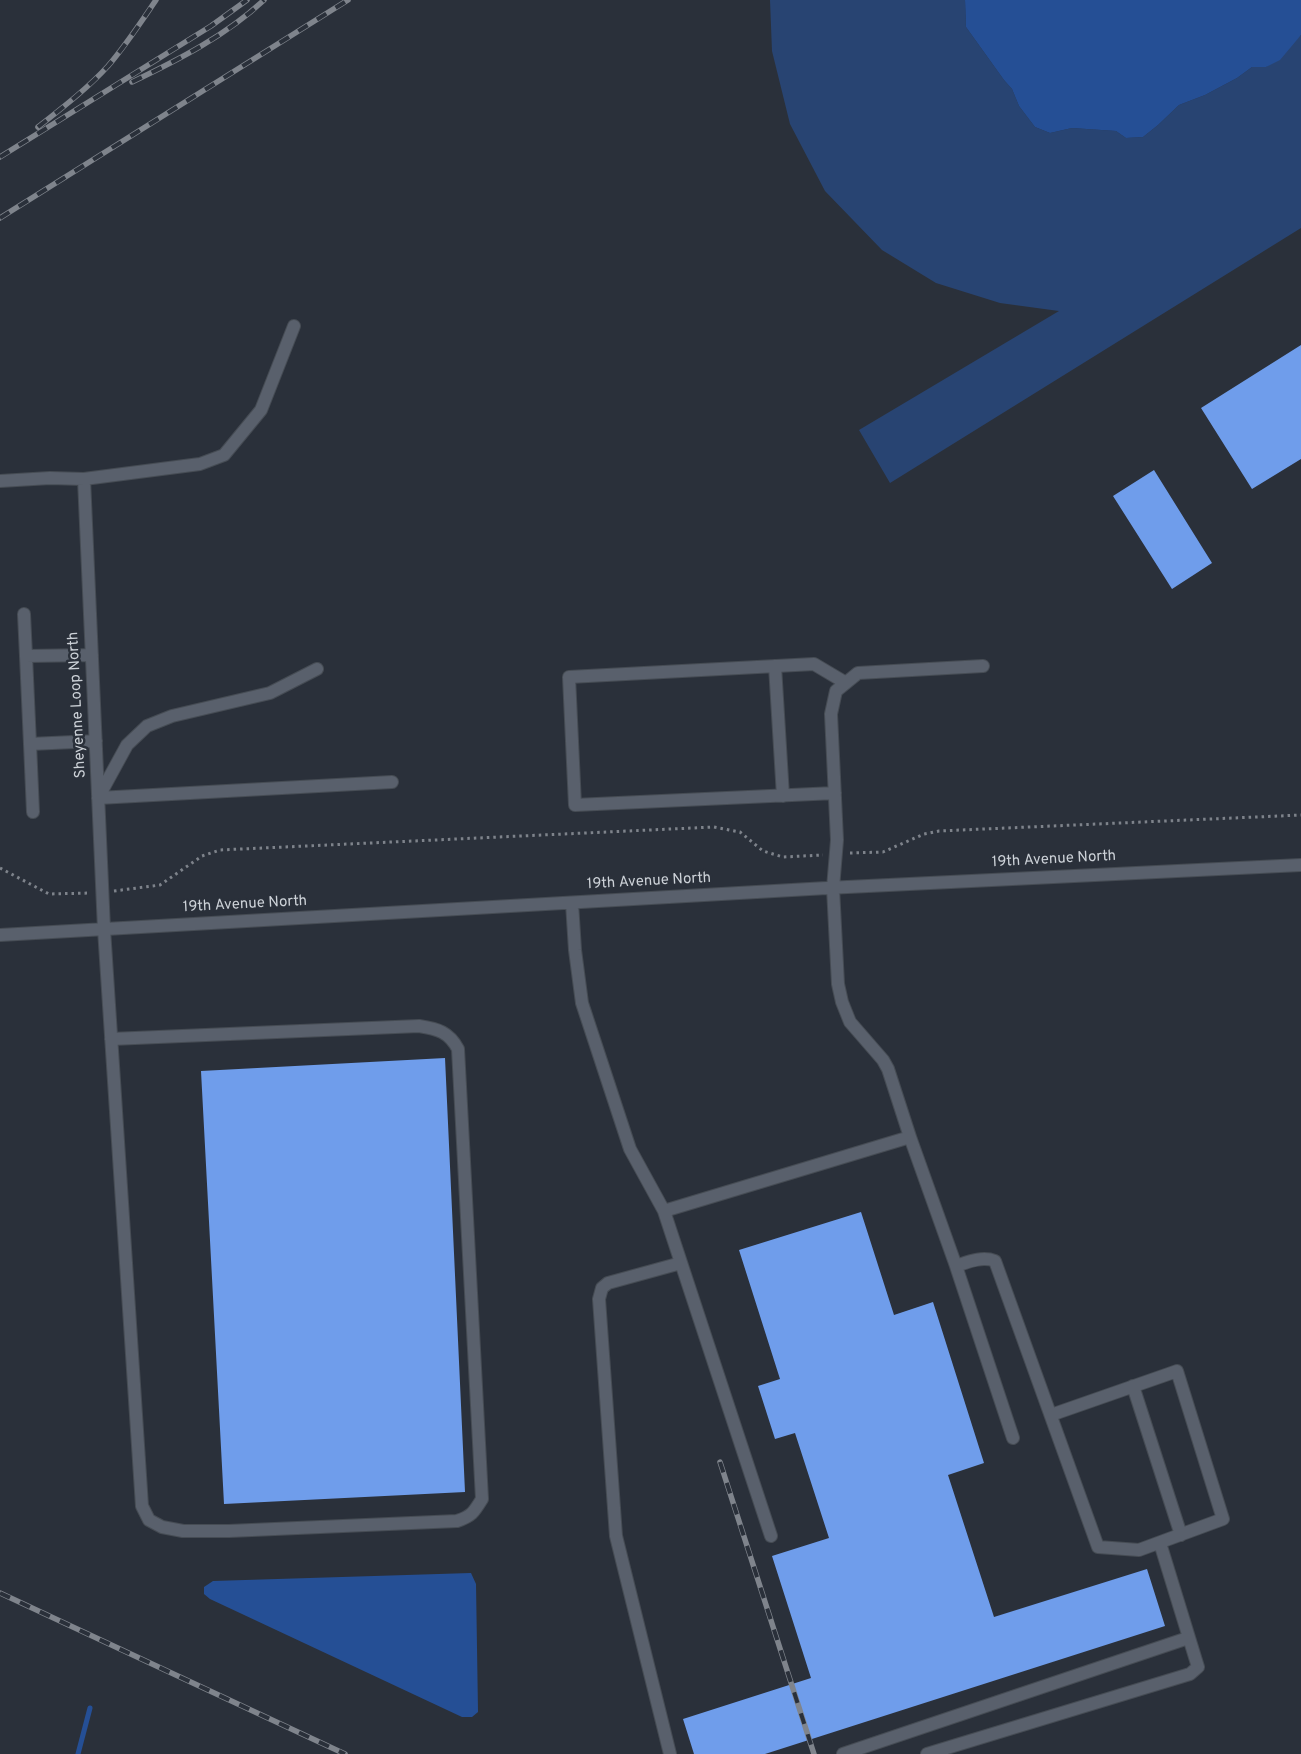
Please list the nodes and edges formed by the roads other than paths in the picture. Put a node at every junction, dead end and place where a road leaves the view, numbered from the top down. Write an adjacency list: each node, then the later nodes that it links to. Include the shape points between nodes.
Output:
1 (294, 326): 2 (street, via 261,410 224,455 200,464)
2 (84, 479): 3 (street); 5 (street, Sheyenne Loop North)
3 (0, 481)
4 (24, 614): 6 (street)
5 (92, 654): 6 (street); 11 (street, Sheyenne Loop North)
6 (26, 656): 12 (street)
7 (775, 666): 10 (street, via 814,664); 15 (street); 15 (street, via 569,677 575,805)
8 (983, 666): 10 (street, via 858,673)
9 (317, 669): 16 (street, via 270,693 172,716 147,726 127,745)
10 (846, 683): 14 (street, via 836,690 831,714)
11 (96, 741): 12 (street); 16 (street, Sheyenne Loop North)
12 (30, 744): 17 (street)
13 (392, 782): 16 (street)
14 (835, 793): 15 (street); 19 (street, via 837,840)
15 (784, 796)
16 (98, 798): 21 (street, Sheyenne Loop North)
17 (33, 812)
18 (1301, 865): 19 (street, 19th Avenue North)
19 (833, 888): 20 (street, 19th Avenue North); 24 (street, via 838,984 842,1002 850,1022 888,1069)
20 (572, 903): 21 (street, 19th Avenue North); 25 (street, via 582,1003 630,1149)
21 (104, 929): 22 (street, 19th Avenue North); 23 (street, Sheyenne Loop North)
22 (0, 935)
23 (111, 1039): 23 (street, Sheyenne Loop North, via 419,1026 437,1029 453,1039 458,1049 482,1499 469,1517 457,1521 229,1531 183,1531 162,1527 149,1520 142,1506)
24 (910, 1137): 25 (street); 27 (street)
25 (664, 1211): 26 (street)
26 (681, 1263): 32 (street); 35 (street, via 608,1283 602,1288 599,1299 616,1536)
27 (956, 1266): 29 (street, via 979,1259 994,1261); 30 (street)
28 (1133, 1386): 29 (street); 31 (street); 31 (street, via 1177,1371 1224,1520)
29 (1051, 1415): 33 (street, via 1098,1547 1139,1550)
30 (1013, 1438)
31 (1181, 1535): 33 (street)
32 (771, 1536)
33 (1160, 1543): 34 (street)
34 (1188, 1638): 36 (street); 37 (street, via 1198,1667 1190,1674)
35 (670, 1754)
36 (843, 1754)
37 (927, 1754)

